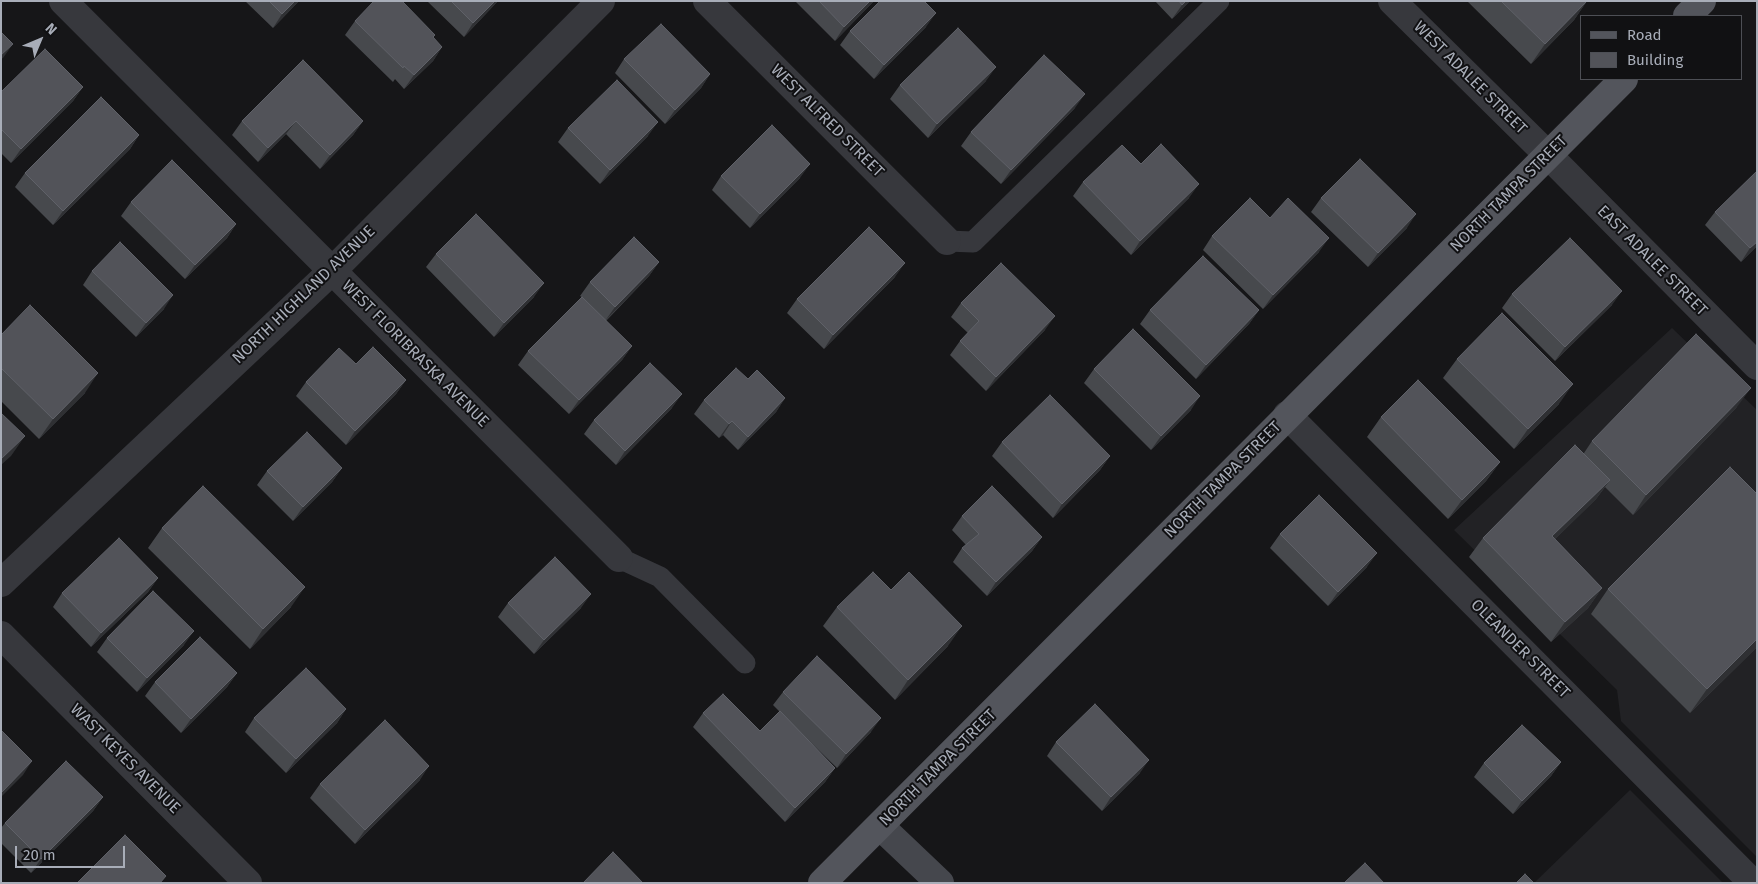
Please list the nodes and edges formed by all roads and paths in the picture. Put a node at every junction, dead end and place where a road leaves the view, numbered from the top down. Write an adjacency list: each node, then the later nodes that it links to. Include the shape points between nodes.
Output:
1 (63, 1): 11 (street, WEST FLORIBRASKA AVENUE)
2 (601, 1): 11 (street, NORTH HIGHLAND AVENUE)
3 (707, 1): 10 (street, WEST ALFRED STREET)
4 (1218, 1): 10 (lane, via 973,242)
5 (1392, 1): 9 (street, WEST ADALEE STREET)
6 (1702, 1): 7 (main road)
7 (1688, 15)
8 (1623, 80): 9 (main road, NORTH TAMPA STREET)
9 (1548, 155): 12 (street, EAST ADALEE STREET); 13 (main road, NORTH TAMPA STREET)
10 (947, 241)
11 (332, 271): 14 (street, WEST FLORIBRASKA AVENUE); 15 (street, NORTH HIGHLAND AVENUE)
12 (1757, 366)
13 (1287, 415): 18 (main road, NORTH TAMPA STREET); 22 (street, OLEANDER STREET)
14 (619, 558): 17 (lane, via 660,577)
15 (1, 583)
16 (1, 635): 19 (street, WAST KEYES AVENUE)
17 (745, 663)
18 (880, 826): 20 (main road, NORTH TAMPA STREET); 21 (street)
19 (248, 883)
20 (822, 883)
21 (940, 883)
22 (1753, 883)

